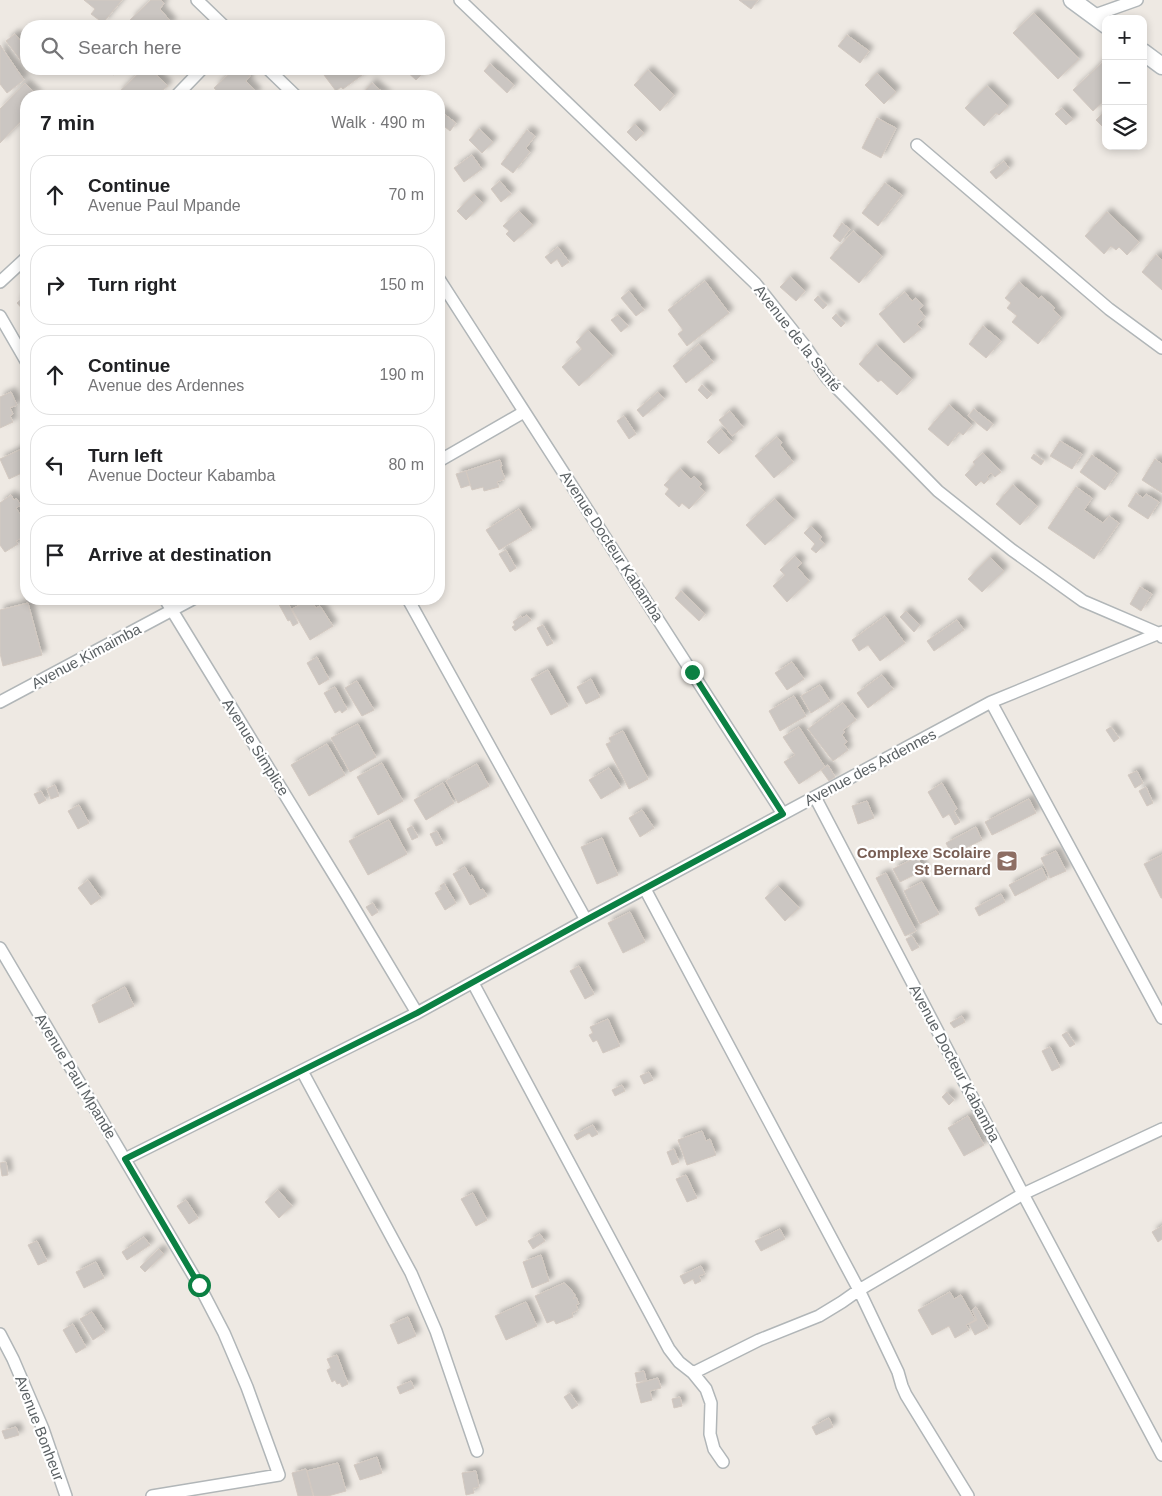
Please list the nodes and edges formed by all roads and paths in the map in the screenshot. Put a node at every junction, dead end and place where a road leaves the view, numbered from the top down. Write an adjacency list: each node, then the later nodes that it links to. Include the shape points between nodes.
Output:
1 (197, 0): 6 (street)
2 (460, 0): 27 (street, Avenue de la Santé, via 755,283 806,346 827,378 938,491 1083,601)
3 (1072, 0): 5 (main road)
4 (1137, 0): 5 (street)
5 (1092, 16): 7 (main road)
6 (218, 20)
7 (1102, 23)
8 (1147, 55): 9 (main road)
9 (1162, 66)
10 (196, 75): 12 (street)
11 (274, 75): 13 (street)
12 (182, 90)
13 (290, 90)
14 (917, 145): 19 (street, via 1109,308)
15 (20, 264): 16 (street)
16 (0, 282)
17 (445, 288): 21 (street, Avenue Docteur Kabamba)
18 (0, 316): 20 (street)
19 (1162, 348)
20 (20, 351)
21 (524, 412): 22 (street); 31 (street, Avenue Docteur Kabamba)
22 (445, 458)
23 (169, 605): 26 (street, Avenue Simplice)
24 (182, 605): 26 (street, Avenue Kimaimba)
25 (411, 605): 33 (street)
26 (172, 610): 28 (street, Avenue Kimaimba); 36 (street, Avenue Simplice)
27 (1161, 634): 29 (street, Avenue des Ardennes)
28 (0, 702)
29 (991, 702): 30 (street, Avenue des Ardennes); 37 (street)
30 (815, 797): 31 (street, Avenue des Ardennes); 41 (street, Avenue Docteur Kabamba)
31 (783, 814): 32 (street, Avenue des Ardennes)
32 (645, 889): 33 (street, Avenue des Ardennes); 42 (street)
33 (586, 920): 35 (street, Avenue des Ardennes)
34 (0, 948): 40 (street, Avenue Paul Mpande)
35 (473, 982): 36 (street, Avenue des Ardennes); 44 (street, via 669,1349)
36 (417, 1013): 38 (street, Avenue des Ardennes)
37 (1162, 1018)
38 (302, 1071): 40 (street, Avenue des Ardennes); 45 (street, via 411,1273 436,1330)
39 (1162, 1129): 41 (street)
40 (125, 1159): 49 (street, Avenue Paul Mpande, via 224,1333 279,1476)
41 (1023, 1194): 42 (street); 46 (street, Avenue Docteur Kabamba)
42 (859, 1290): 44 (street, via 819,1316 759,1340); 50 (street, via 906,1395)
43 (0, 1334): 48 (street, Avenue Bonheur, via 43,1429)
44 (693, 1373): 47 (street, via 706,1389 711,1403 710,1434 714,1449)
45 (477, 1451)
46 (1162, 1454)
47 (723, 1462)
48 (66, 1496)
49 (152, 1496)
50 (968, 1496)

